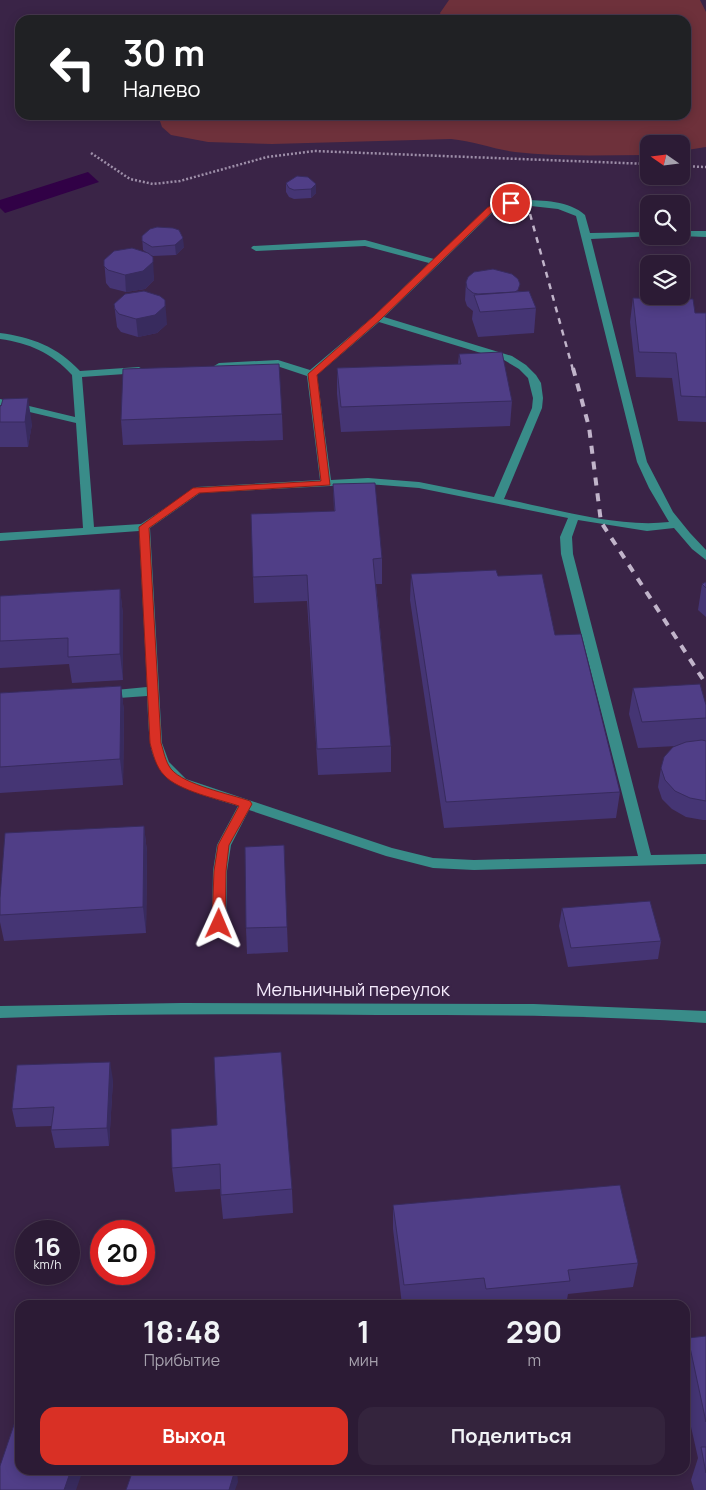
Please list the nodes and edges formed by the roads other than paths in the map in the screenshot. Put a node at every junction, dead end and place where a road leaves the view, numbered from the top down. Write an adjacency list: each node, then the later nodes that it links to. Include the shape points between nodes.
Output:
1 (690, 234): 2 (street)
2 (706, 234)
3 (640, 235): 4 (street)
4 (586, 236): 6 (street, via 580,215 562,206 498,205); 18 (street, via 642,462)
5 (256, 248): 6 (street, via 365,243)
6 (436, 262): 7 (street)
7 (377, 318): 12 (street); 16 (street, via 508,358 533,376 539,392 537,408)
8 (0, 336): 11 (street, via 55,353)
9 (211, 366): 12 (street, via 278,363)
10 (153, 370): 11 (street)
11 (77, 374): 14 (street)
12 (312, 374): 15 (street)
13 (0, 402): 14 (street)
14 (79, 420): 20 (street)
15 (326, 483): 16 (street, via 393,482); 19 (street, via 196,490)
16 (498, 501): 17 (street)
17 (574, 516): 18 (street, via 634,527); 26 (street, via 566,536 567,554)
18 (678, 524): 22 (street)
19 (144, 527): 20 (street); 23 (street)
20 (88, 531): 21 (street)
21 (0, 537)
22 (706, 556)
23 (153, 692): 24 (street); 25 (street, via 156,743 168,773 196,788)
24 (96, 696)
25 (246, 804): 26 (street, via 391,853 434,863 474,865); 28 (street, via 224,845)
26 (644, 859): 27 (street)
27 (706, 859)
28 (219, 924)
29 (0, 1012): 30 (street, Мельничный переулок, via 88,1008 504,1010 631,1011)
30 (706, 1017)

